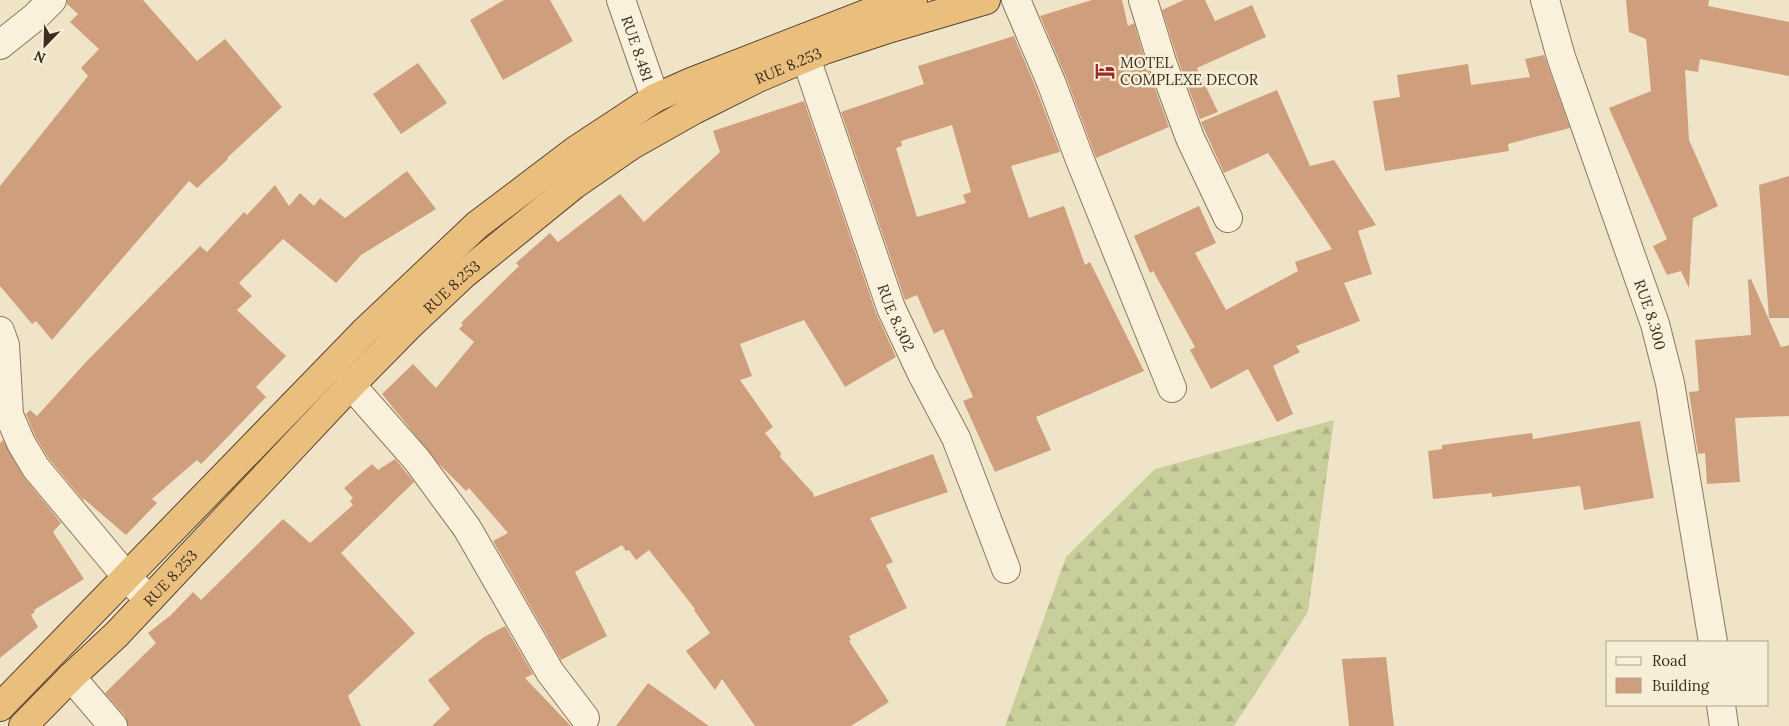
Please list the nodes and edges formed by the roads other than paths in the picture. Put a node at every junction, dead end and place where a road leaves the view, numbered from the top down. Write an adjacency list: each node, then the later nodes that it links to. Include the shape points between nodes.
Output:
1 (52, 0): 8 (street)
2 (620, 0): 10 (street, RUE 8.481)
3 (913, 0): 10 (highway, RUE 8.253, via 868,13)
4 (986, 0): 9 (highway, RUE 8.253)
5 (1016, 0): 14 (street, via 1052,82)
6 (1143, 0): 11 (street, via 1190,138)
7 (1545, 0): 18 (street, RUE 8.300, via 1561,57 1655,324 1670,382)
8 (0, 45)
9 (806, 58): 13 (highway, RUE 8.253, via 694,110 632,145 574,185 464,276); 15 (street, RUE 8.302, via 891,308 956,438)
10 (655, 98): 16 (highway, RUE 8.253, via 576,150 477,225 364,332)
11 (1228, 218)
12 (0, 331): 16 (street, via 5,345 9,415 21,443 36,468)
13 (351, 385): 17 (highway, RUE 8.253); 22 (street, via 417,460 467,528 550,672)
14 (1172, 388)
15 (1006, 569)
16 (126, 576): 17 (street); 21 (highway, RUE 8.253)
17 (149, 600): 19 (highway, RUE 8.253)
18 (1712, 641)
19 (71, 677): 23 (highway, RUE 8.253); 24 (street)
20 (1721, 706): 25 (street)
21 (0, 707)
22 (585, 718)
23 (23, 726)
24 (113, 726)
25 (1724, 726)

